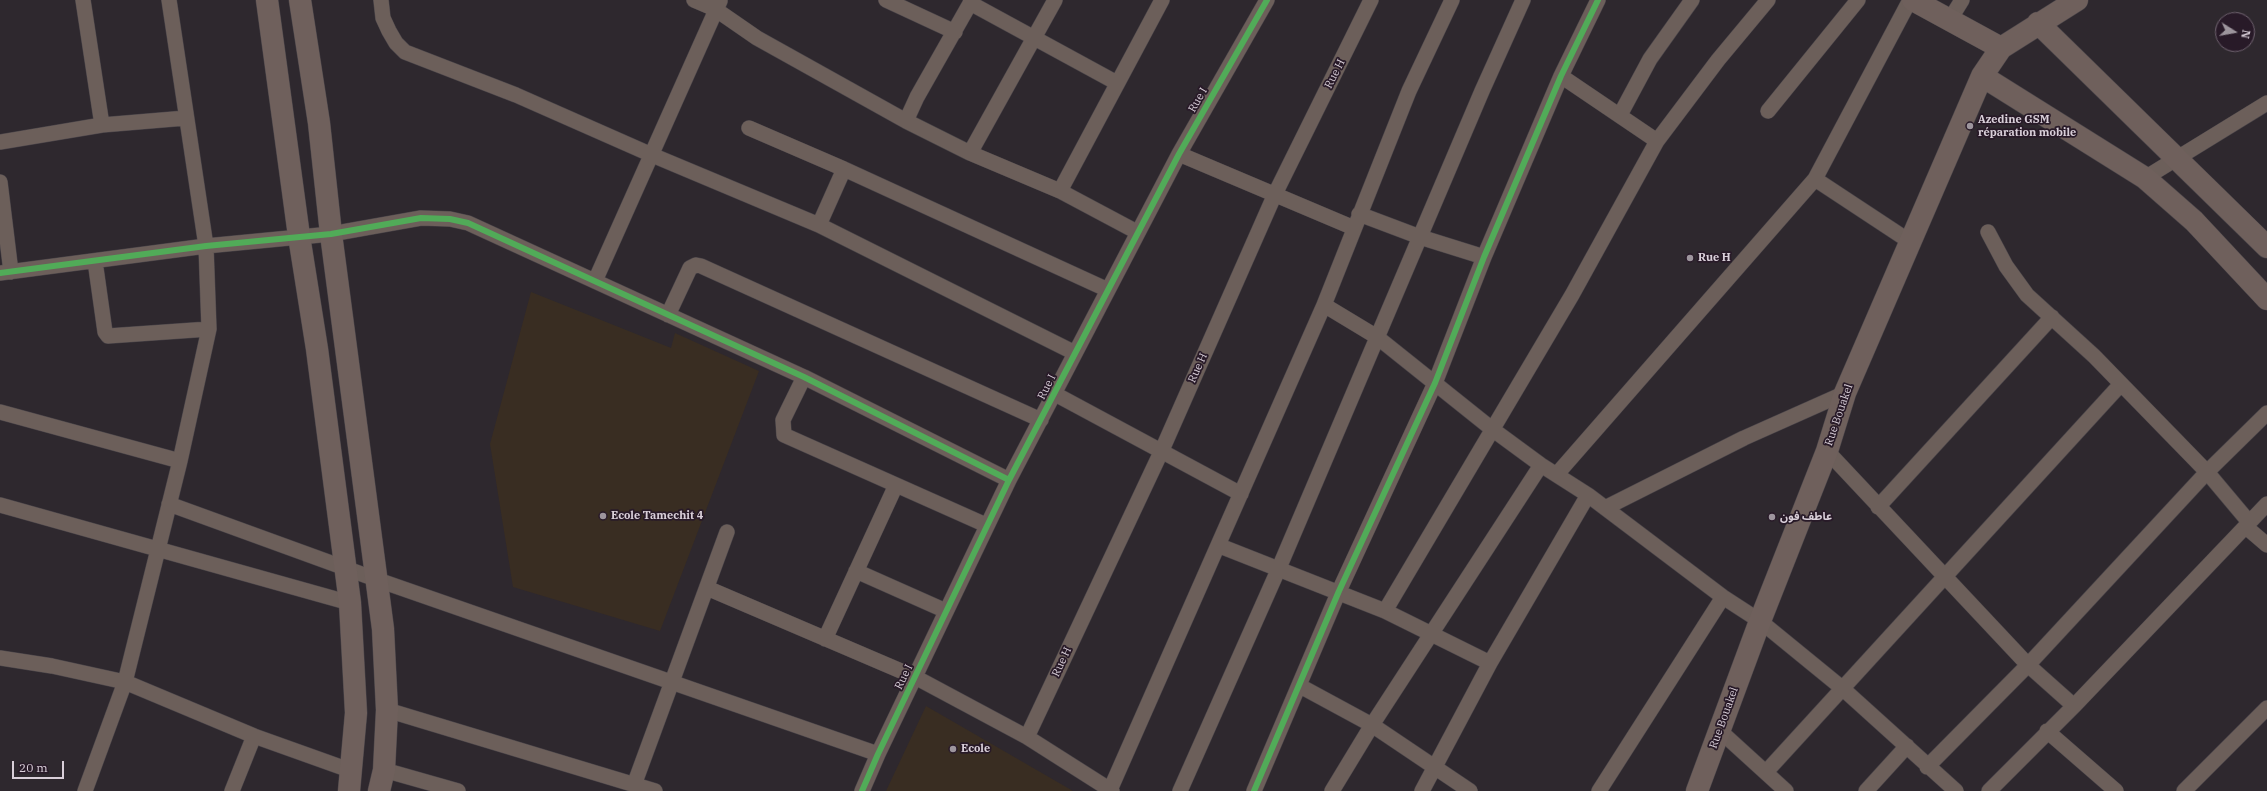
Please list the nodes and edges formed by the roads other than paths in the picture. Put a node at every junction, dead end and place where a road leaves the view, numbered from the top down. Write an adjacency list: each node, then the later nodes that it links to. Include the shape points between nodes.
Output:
1 (83, 0): 37 (street)
2 (168, 0): 35 (street)
3 (267, 0): 57 (main road)
4 (300, 0): 56 (main road, via 319,124)
5 (381, 0): 43 (street, via 383,18 388,31 405,52 516,95)
6 (694, 0): 23 (street)
7 (886, 0): 26 (street)
8 (1055, 0): 27 (street)
9 (1162, 0): 31 (street)
10 (1267, 0): 42 (street, Rue I)
11 (1371, 0): 50 (street, Rue H)
12 (1452, 0): 51 (street, via 1409,91)
13 (1523, 0): 58 (street)
14 (1598, 0): 29 (street)
15 (1692, 0): 34 (street, via 1650,59)
16 (1768, 0): 39 (street, via 1718,60)
17 (1858, 0): 33 (street)
18 (1910, 0): 47 (street)
19 (1913, 0): 24 (main road)
20 (1962, 0): 24 (street)
21 (2077, 0): 25 (main road)
22 (971, 2): 26 (street); 27 (street)
23 (718, 5): 36 (street, via 758,38); 43 (street)
24 (1949, 21): 28 (main road)
25 (2038, 23): 28 (main road); 44 (main road)
26 (955, 32): 36 (street)
27 (1034, 38): 31 (street); 41 (street)
28 (2001, 48): 30 (main road, Rue Bouakel)
29 (1561, 76): 34 (street); 62 (street)
30 (1982, 76): 46 (main road); 59 (main road, Rue Bouakel)
31 (1117, 83): 49 (street)
32 (2267, 103): 44 (street)
33 (1768, 111)
34 (1620, 115): 39 (street)
35 (186, 118): 37 (street); 60 (street)
36 (906, 121): 41 (street)
37 (102, 125): 40 (street)
38 (749, 128): 45 (street)
39 (1658, 141): 82 (street, via 1572,295)
40 (0, 142)
41 (970, 153): 49 (street)
42 (1179, 154): 50 (street); 54 (street, Rue I)
43 (652, 155): 52 (street); 65 (street)
44 (2176, 157): 46 (street); 61 (main road)
45 (844, 169): 52 (street); 66 (street)
46 (2145, 178): 67 (main road, via 2194,222)
47 (1815, 179): 59 (street); 88 (street)
48 (0, 182): 64 (street)
49 (1060, 191): 54 (street)
50 (1275, 194): 53 (street); 83 (street, Rue H)
51 (1359, 214): 53 (street); 58 (street)
52 (819, 225): 73 (street)
53 (1354, 228): 68 (street)
54 (1137, 232): 66 (street, Rue I)
55 (1988, 232): 70 (street, via 2014,278)
56 (331, 234): 57 (street); 65 (street, via 421,218 450,219 468,223); 108 (main road)
57 (299, 236): 60 (street); 104 (main road, via 318,349)
58 (1420, 237): 62 (street); 72 (street)
59 (1909, 241): 77 (main road, Rue Bouakel)
60 (206, 246): 63 (street); 71 (street)
61 (2267, 247)
62 (1484, 257): 75 (street)
63 (95, 261): 64 (street); 71 (street, via 105,332 108,336)
64 (6, 273)
65 (595, 281): 69 (street)
66 (1108, 290): 73 (street, Rue I)
67 (2267, 299)
68 (1324, 305): 72 (street); 91 (street)
69 (668, 315): 74 (street); 81 (street, via 690,268 701,266)
70 (2052, 317): 76 (street); 96 (street)
71 (209, 329): 85 (street)
72 (1377, 337): 75 (street); 105 (street)
73 (1075, 353): 78 (street, Rue I)
74 (804, 378): 89 (street); 90 (street, via 783,420 784,435)
75 (1435, 383): 82 (street); 110 (street)
76 (2120, 384): 87 (street); 107 (street)
77 (1845, 393): 84 (main road, Rue Bouakel); 97 (street, via 1744,438)
78 (1055, 394): 81 (street, Rue I); 83 (street)
79 (0, 412): 85 (street)
80 (2267, 413): 87 (street)
81 (1041, 420): 89 (street, Rue I)
82 (1492, 429): 86 (street); 114 (street)
83 (1162, 450): 91 (street); 133 (street, Rue H)
84 (1827, 451): 96 (street); 115 (main road, Rue Bouakel)
85 (180, 461): 94 (street)
86 (1541, 465): 88 (street); 116 (street)
87 (2207, 472): 99 (street); 120 (street)
88 (1557, 474): 92 (street)
89 (1009, 480): 98 (street, Rue I)
90 (896, 485): 98 (street); 106 (street)
91 (1241, 494): 102 (street)
92 (1588, 496): 97 (street); 119 (street)
93 (0, 504): 103 (street)
94 (169, 504): 103 (street); 104 (street)
95 (2267, 504): 99 (street)
96 (1878, 507): 107 (street)
97 (1605, 508): 111 (street)
98 (986, 525): 113 (street, Rue I)
99 (2248, 525): 101 (street); 126 (street)
100 (728, 532): 109 (street)
101 (2267, 545)
102 (1220, 546): 105 (street); 148 (street)
103 (158, 548): 112 (street); 122 (street)
104 (346, 568): 108 (street); 112 (main road)
105 (1279, 568): 110 (street); 149 (street)
106 (856, 571): 113 (street); 117 (street)
107 (1943, 576): 120 (street); 125 (street)
108 (378, 580): 123 (street); 128 (main road)
109 (707, 588): 117 (street); 123 (street)
110 (1339, 591): 114 (street); 124 (street)
111 (1723, 597): 115 (street); 154 (street)
112 (350, 603): 140 (main road, via 356,690)
113 (946, 611): 121 (street, Rue I)
114 (1384, 611): 116 (street)
115 (1760, 621): 125 (street); 130 (main road, Rue Bouakel)
116 (1432, 633): 119 (street); 129 (street)
117 (825, 639): 121 (street)
118 (0, 658): 122 (street, via 52,666)
119 (1490, 663): 136 (street)
120 (2028, 665): 126 (street); 137 (street)
121 (915, 677): 133 (street); 135 (street, Rue I)
122 (124, 682): 132 (street); 142 (street)
123 (673, 682): 135 (street); 141 (street)
124 (1300, 686): 129 (street); 150 (street)
125 (1842, 688): 134 (street); 139 (street)
126 (2074, 706): 131 (street)
127 (2267, 708): 161 (street)
128 (387, 710): 138 (main road); 141 (street)
129 (1372, 725): 136 (street); 151 (street)
130 (1719, 730): 139 (street); 155 (main road, Rue Bouakel)
131 (2047, 731): 159 (street); 160 (street)
132 (254, 736): 140 (street); 143 (street)
133 (1027, 737): 148 (street)
134 (1907, 746): 137 (street); 157 (street)
135 (878, 754): 147 (street, Rue I)
136 (1434, 767): 152 (street); 153 (street)
137 (1927, 767): 158 (street)
138 (384, 770): 144 (main road); 145 (street)
139 (1766, 772): 156 (street)
140 (350, 781)
141 (634, 786): 146 (street)
142 (85, 791)
143 (232, 791)
144 (379, 791)
145 (458, 791)
146 (655, 791)
147 (862, 791)
148 (1111, 791)
149 (1180, 791)
150 (1254, 791)
151 (1332, 791)
152 (1422, 791)
153 (1470, 791)
154 (1599, 791)
155 (1697, 791)
156 (1786, 791)
157 (1866, 791)
158 (1956, 791)
159 (1989, 791)
160 (2116, 791)
161 (2184, 791)

